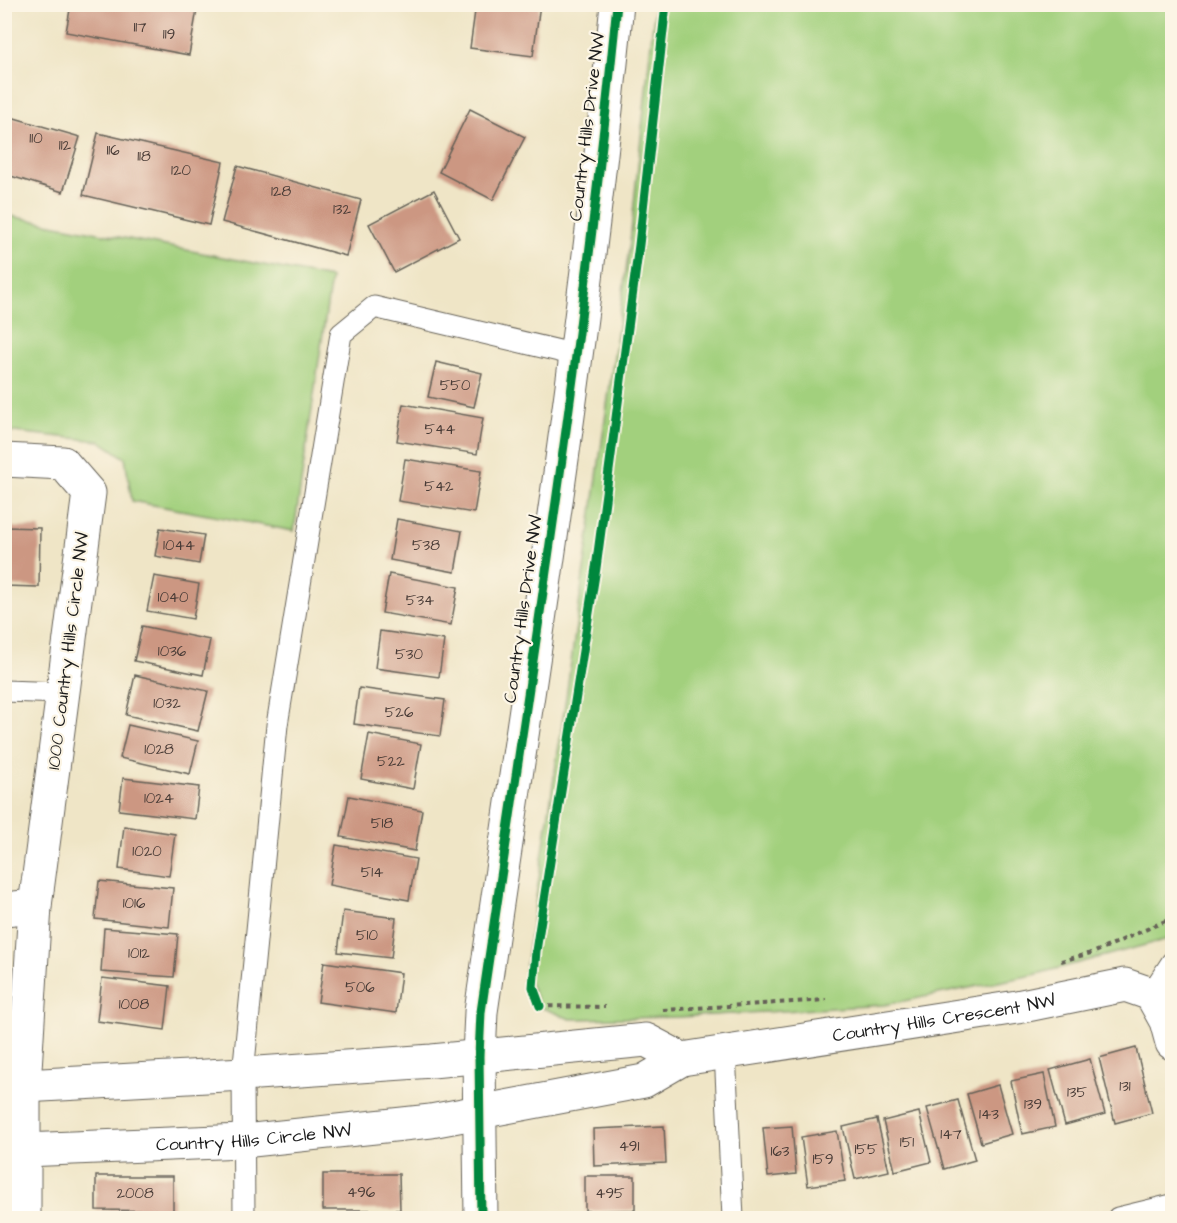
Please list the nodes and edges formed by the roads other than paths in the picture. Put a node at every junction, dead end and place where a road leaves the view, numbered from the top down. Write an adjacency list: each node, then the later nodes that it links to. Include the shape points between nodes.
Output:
1 (618, 4): 2 (street, Country Hills Drive NW)
2 (576, 355): 11 (street, Country Hills Drive NW, via 481,1012); 13 (lane, via 374,307 341,334 277,725)
3 (4, 460): 5 (street, 1000 Country Hills Circle NW, via 63,463 89,493)
4 (4, 691): 5 (lane)
5 (63, 693): 6 (street, 1000 Country Hills Circle NW)
6 (20, 907): 14 (street, 1000 Country Hills Circle NW)
7 (1173, 962): 8 (lane)
8 (1151, 994): 9 (street); 10 (street, Country Hills Crescent NW, via 1125,985 1017,1007)
9 (1173, 1043)
10 (725, 1052): 12 (street, Country Hills Crescent NW); 22 (lane)
11 (479, 1056): 12 (street, via 646,1040); 13 (street); 15 (street, Country Hills Drive NW)
12 (682, 1059): 15 (street, Country Hills Crescent NW, via 644,1081)
13 (243, 1074): 14 (street); 16 (lane)
14 (24, 1086): 17 (street, 1000 Country Hills Circle NW)
15 (480, 1112): 16 (street, Country Hills Circle NW); 21 (street, Country Hills Drive NW)
16 (243, 1141): 17 (street, Country Hills Circle NW); 20 (lane)
17 (24, 1150): 19 (street, 1000 Country Hills Circle NW)
18 (1173, 1205): 23 (lane)
19 (24, 1218)
20 (244, 1218)
21 (481, 1218)
22 (733, 1218)
23 (1118, 1218)

